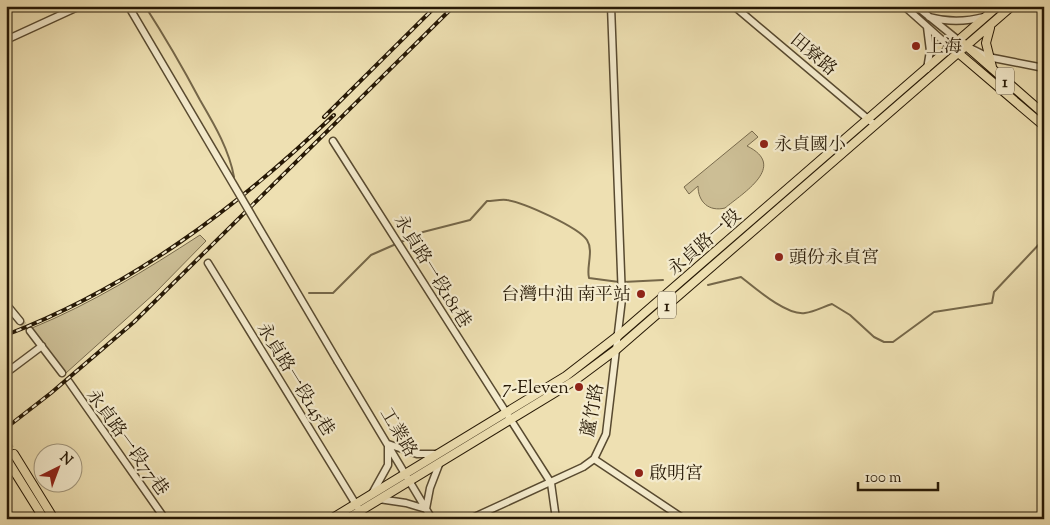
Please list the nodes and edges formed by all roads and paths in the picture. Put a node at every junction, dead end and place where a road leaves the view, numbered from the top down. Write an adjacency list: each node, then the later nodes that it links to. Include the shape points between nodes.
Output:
1 (80, 6): 13 (street)
2 (611, 6): 32 (street, 蘆竹路, via 622,278)
3 (734, 6): 23 (street, 田寮路)
4 (904, 6): 12 (street)
5 (916, 6): 10 (street)
6 (998, 6): 9 (main road, 永貞路一段)
7 (1012, 6): 11 (main road)
8 (129, 7): 39 (street, 工業路, bridge)
9 (987, 16): 10 (street, via 946,21); 14 (main road, 永貞路一段)
10 (929, 17): 14 (street)
11 (992, 24): 15 (main road); 18 (main road, via 986,36)
12 (927, 26): 16 (street); 20 (street, via 930,51)
13 (6, 40)
14 (958, 40): 15 (main road, 1); 16 (main road, 永貞路一段 / 1)
15 (967, 46): 17 (main road, 永貞路一段); 18 (street); 21 (main road, 1)
16 (950, 47): 17 (main road, 1); 20 (main road, 永貞路一段 / 1)
17 (959, 52): 24 (main road, 永貞路一段 / 1); 25 (main road, 1)
18 (988, 57): 19 (street); 21 (main road)
19 (1044, 68)
20 (927, 69): 23 (main road, 永貞路一段 / 1)
21 (994, 71): 22 (main road, 1)
22 (1044, 114)
23 (868, 119): 24 (street, 田寮路); 27 (main road, 永貞路一段 / 1)
24 (876, 125): 27 (main road, 永貞路一段 / 1)
25 (1044, 126)
26 (333, 141): 38 (street, 永貞路一段181巷)
27 (809, 176): 32 (main road, 永貞路一段 / 1); 34 (main road, 永貞路一段 / 1)
28 (208, 263): 47 (street, 永貞路一段145巷)
29 (6, 304): 30 (street)
30 (20, 321)
31 (30, 331): 33 (street)
32 (619, 335): 34 (street, 蘆竹路); 38 (main road, 永貞路一段 / 1)
33 (42, 346): 35 (street); 36 (street)
34 (617, 349): 38 (main road, 永貞路一段 / 1, via 574,381); 42 (street, 蘆竹路, via 609,420)
35 (6, 373)
36 (62, 373)
37 (69, 382): 51 (street, 永貞路一段77巷)
38 (506, 417): 41 (main road, 永貞路一段 / 1); 44 (street, 永貞路一段181巷)
39 (388, 444): 41 (street); 43 (street, 工業路); 45 (street, via 388,465)
40 (10, 456): 49 (main road); 50 (main road)
41 (438, 458): 43 (main road, 永貞路一段 / 1); 48 (street)
42 (594, 459): 44 (street, 蘆竹路); 57 (street)
43 (408, 476): 45 (main road, 永貞路一段 / 1); 46 (main road, 永貞路一段 / 1); 48 (street, 工業路)
44 (551, 484): 55 (street, 蘆竹路); 56 (street)
45 (373, 492): 47 (main road, 永貞路一段 / 1)
46 (379, 499): 47 (main road, 永貞路一段 / 1); 48 (street)
47 (358, 508): 52 (main road, 永貞路一段 / 1); 53 (main road, 永貞路一段 / 1)
48 (426, 510): 54 (street, 工業路)
49 (44, 519)
50 (54, 519)
51 (164, 519)
52 (331, 519)
53 (346, 519)
54 (432, 519)
55 (470, 519)
56 (556, 519)
57 (684, 519)

